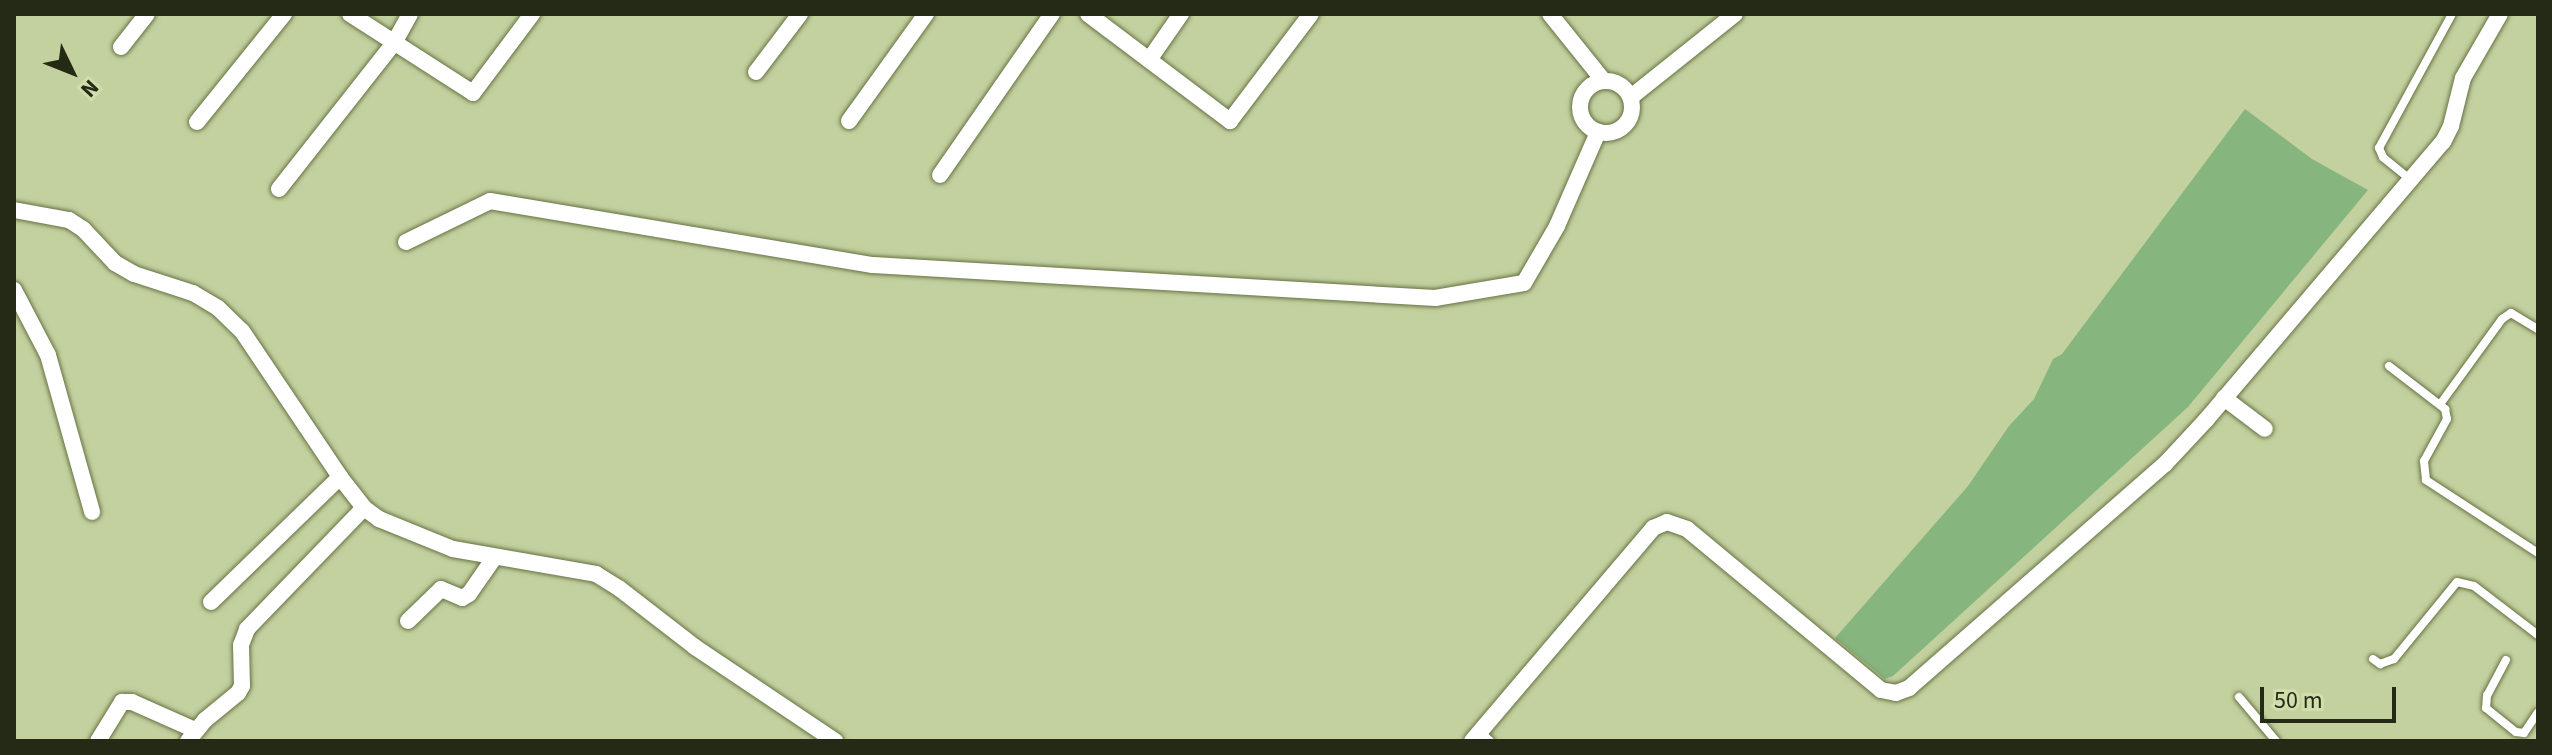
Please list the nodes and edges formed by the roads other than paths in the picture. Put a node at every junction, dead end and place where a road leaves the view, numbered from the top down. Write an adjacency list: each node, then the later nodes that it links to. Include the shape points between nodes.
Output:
1 (147, 14): 17 (street)
2 (284, 14): 23 (street)
3 (350, 14): 16 (street)
4 (410, 14): 16 (street)
5 (532, 14): 16 (street, via 473,93)
6 (800, 14): 19 (street)
7 (926, 14): 22 (street)
8 (1052, 14): 25 (street)
9 (1088, 14): 18 (street)
10 (1181, 14): 18 (street)
11 (1311, 14): 18 (street, via 1230,121)
12 (1550, 14): 20 (street)
13 (1735, 14): 21 (street)
14 (2452, 14): 26 (lane, via 2379,148)
15 (2500, 14): 26 (street, via 2463,78 2443,142)
16 (394, 43): 27 (street)
17 (121, 47)
18 (1149, 60)
19 (756, 72)
20 (1603, 80): 21 (street, via 1620,84); 24 (street, via 1588,88 1580,104 1584,121)
21 (1631, 97): 24 (street, via 1632,113 1622,128)
22 (849, 121)
23 (197, 122)
24 (1598, 132): 29 (street, via 1557,226 1524,283 1435,298 873,265 490,201)
25 (940, 175)
26 (2411, 180): 33 (street)
27 (279, 189)
28 (14, 210): 36 (street, via 69,220 115,263 218,308 242,331)
29 (406, 242)
30 (14, 290): 38 (street, via 48,355)
31 (2538, 329): 34 (lane, via 2511,313 2502,319)
32 (2389, 366): 34 (lane)
33 (2224, 398): 35 (street); 49 (street, via 2165,464 1909,688 1896,693 1881,690 1687,529 1667,522 1643,539)
34 (2441, 403): 39 (lane, via 2447,419 2424,461 2426,480)
35 (2265, 429)
36 (340, 477): 37 (street); 41 (street)
37 (364, 508): 40 (street, via 453,549); 48 (street, via 247,629 241,645 242,686)
38 (92, 512)
39 (2538, 553)
40 (494, 558): 42 (street, via 469,594 462,598 441,589); 51 (street, via 596,574)
41 (211, 602)
42 (408, 621)
43 (2538, 635): 44 (lane, via 2474,586 2457,582 2394,659 2380,664)
44 (2373, 659)
45 (2506, 660): 47 (lane, via 2487,695 2486,708 2524,733)
46 (2239, 697): 52 (lane)
47 (2538, 712)
48 (192, 736): 50 (street, via 132,702 122,702)
49 (1481, 738)
50 (98, 741)
51 (835, 741)
52 (2276, 741)

